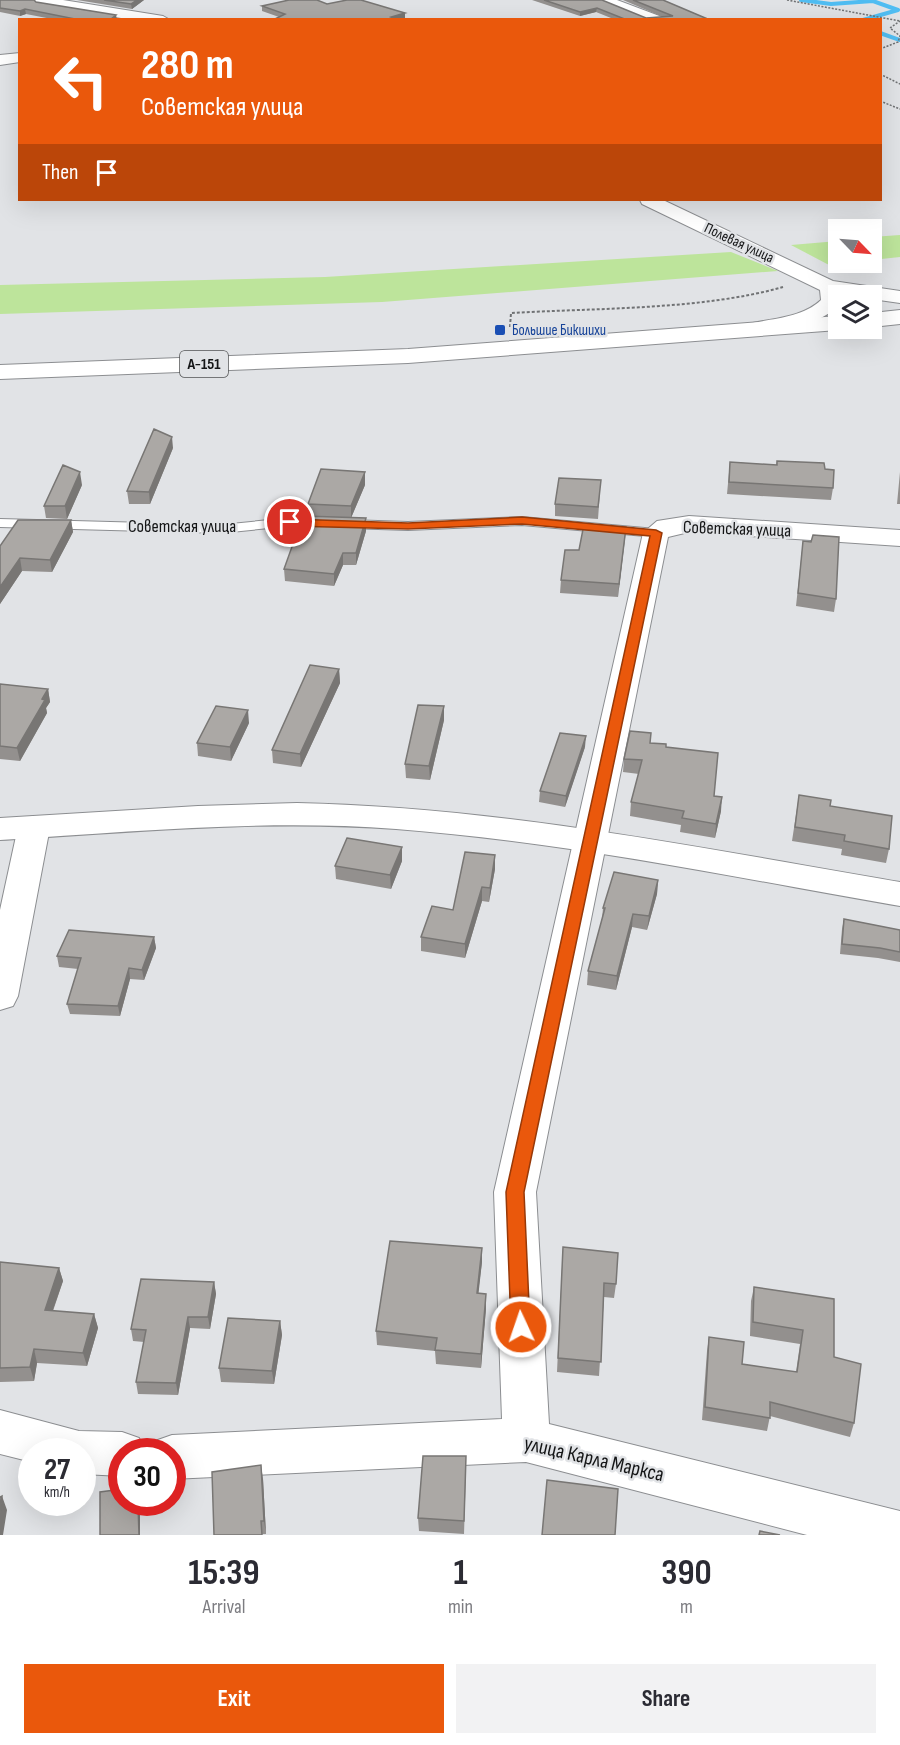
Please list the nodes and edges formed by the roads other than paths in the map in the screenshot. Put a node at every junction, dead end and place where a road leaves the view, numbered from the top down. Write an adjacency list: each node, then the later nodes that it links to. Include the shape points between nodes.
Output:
1 (37, 0): 3 (street)
2 (603, 0): 4 (street)
3 (150, 18)
4 (657, 18)
5 (18, 57): 6 (street)
6 (0, 60)
7 (651, 201): 8 (street, Полевая улица)
8 (828, 286)
9 (882, 294): 10 (street, Полевая улица)
10 (900, 297)
11 (828, 305): 13 (street, via 800,320)
12 (828, 324): 13 (main road, А-151)
13 (757, 329): 14 (main road, А-151, via 408,356)
14 (0, 372)
15 (0, 522): 16 (lane, Советская улица, via 221,529 290,522 408,526 522,521)
16 (656, 533): 17 (street, Советская улица, via 666,527 688,524); 20 (street)
17 (900, 538)
18 (34, 827): 19 (main road); 20 (main road, via 329,815 452,824); 22 (street)
19 (0, 829)
20 (589, 842): 21 (main road); 25 (street, via 515,1192)
21 (900, 894)
22 (0, 996)
23 (0, 1432): 24 (street)
24 (23, 1438)
25 (526, 1440): 26 (street, улица Карла Маркса); 27 (street, улица Карла Маркса)
26 (186, 1456)
27 (900, 1535)

